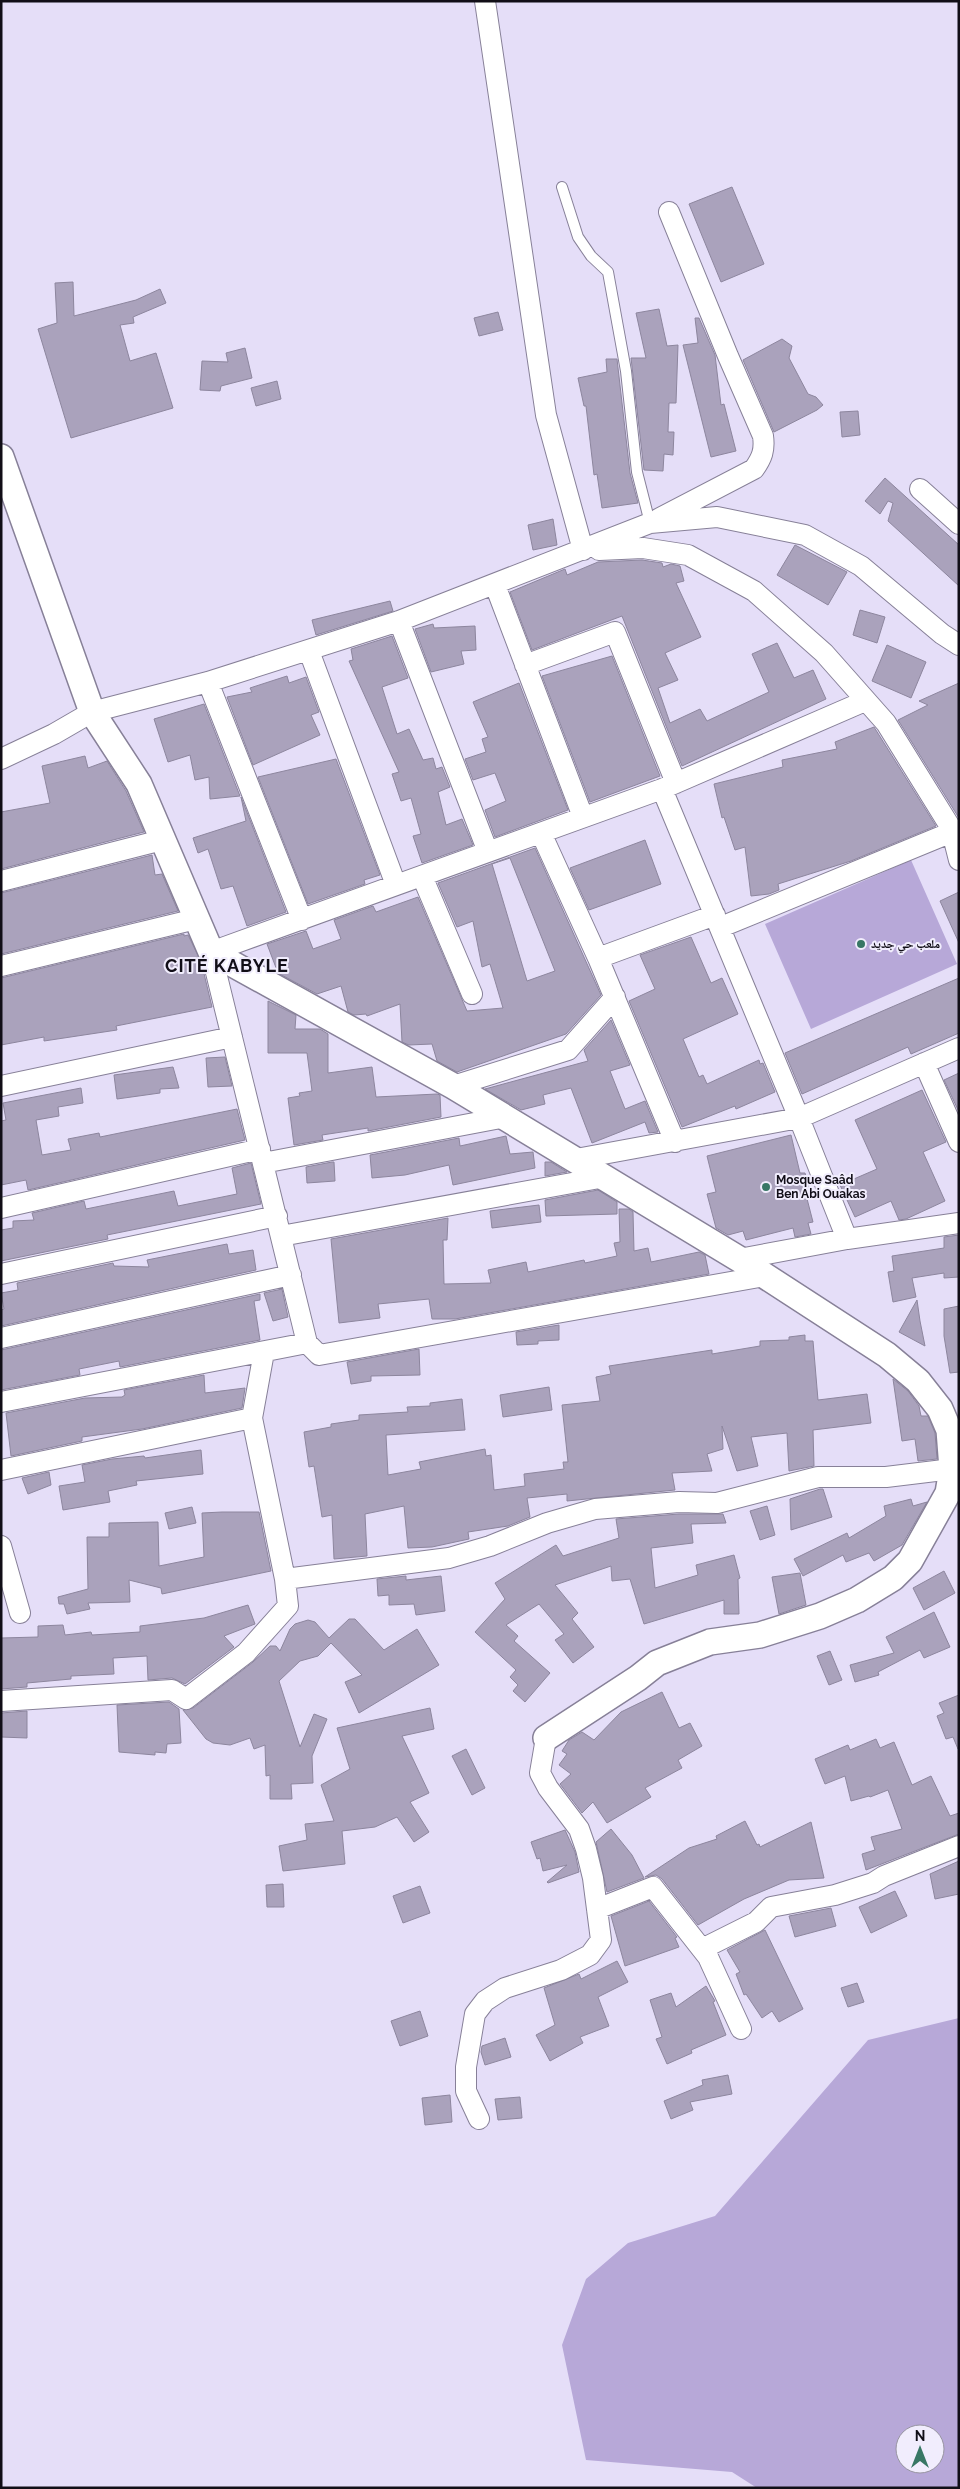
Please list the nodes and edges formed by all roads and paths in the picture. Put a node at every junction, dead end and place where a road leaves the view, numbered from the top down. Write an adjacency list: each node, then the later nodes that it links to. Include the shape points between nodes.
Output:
1 (484, 1): 8 (street, via 546,415)
2 (562, 187): 6 (lane, via 578,237 608,272 626,371 637,472)
3 (669, 212): 6 (street, via 764,436 764,447 762,459 754,470)
4 (1, 457): 16 (street)
5 (920, 489): 7 (street)
6 (650, 523): 8 (street); 11 (street, via 717,517 805,535 861,566)
7 (959, 524)
8 (583, 550): 9 (street); 15 (street, via 643,548 688,555 722,572 754,591 824,653)
9 (495, 585): 10 (street); 13 (street)
10 (399, 621): 12 (street); 23 (street)
11 (959, 645)
12 (310, 650): 14 (street); 27 (street)
13 (525, 665): 18 (street, via 615,632); 19 (street)
14 (208, 682): 16 (street); 29 (street)
15 (864, 701): 18 (street); 21 (street, via 886,723)
16 (92, 712): 17 (street); 22 (street, via 140,784)
17 (1, 759)
18 (669, 786): 19 (street); 30 (street)
19 (583, 817): 20 (street)
20 (542, 833): 23 (street); 32 (street)
21 (955, 837): 24 (street); 30 (street)
22 (162, 840): 26 (street); 28 (street)
23 (488, 852): 25 (street)
24 (959, 860)
25 (422, 876): 27 (street); 34 (street)
26 (1, 881)
27 (396, 885): 29 (street)
28 (196, 919): 31 (street); 33 (street)
29 (302, 920): 31 (street)
30 (718, 921): 32 (street); 42 (street)
31 (211, 952): 36 (street); 40 (street)
32 (598, 958): 35 (street)
33 (1, 966)
34 (472, 994)
35 (614, 997): 40 (street, via 568,1050); 43 (street)
36 (232, 1036): 39 (street); 45 (street)
37 (959, 1048): 38 (street)
38 (924, 1063): 42 (street); 44 (street)
39 (1, 1086)
40 (453, 1086): 41 (street)
41 (506, 1117): 45 (street); 46 (street)
42 (799, 1118): 43 (street); 52 (street)
43 (675, 1142): 46 (street)
44 (959, 1142)
45 (262, 1156): 48 (street); 49 (street)
46 (576, 1159): 47 (street)
47 (605, 1177): 51 (street); 53 (street)
48 (1, 1208)
49 (276, 1216): 51 (street); 54 (street)
50 (959, 1223): 52 (street)
51 (281, 1236): 55 (street)
52 (847, 1239): 53 (street)
53 (739, 1259): 56 (street)
54 (1, 1274)
55 (292, 1275): 57 (street); 58 (street)
56 (765, 1276): 58 (street, via 319,1356); 62 (street, via 887,1354 918,1381 940,1409 949,1430)
57 (1, 1338)
58 (307, 1343): 59 (street)
59 (264, 1352): 60 (street); 61 (street)
60 (1, 1402)
61 (252, 1418): 63 (street); 65 (street)
62 (952, 1469): 65 (street, via 886,1477 818,1477 717,1503 679,1502 595,1509 449,1558); 68 (street, via 948,1493 935,1518 910,1561 893,1578 857,1600 820,1616 760,1635 710,1642 657,1663)
63 (1, 1470)
64 (1, 1546): 66 (street)
65 (285, 1579): 67 (street, via 288,1606 246,1653 186,1699 172,1690)
66 (20, 1614)
67 (1, 1701)
68 (546, 1738): 70 (street, via 540,1773 579,1829 591,1868)
69 (959, 1846): 71 (street, via 873,1883 835,1895 771,1908 756,1922)
70 (597, 1909): 71 (street, via 653,1887); 73 (street, via 601,1940 590,1955 561,1970 505,1988 485,2001 475,2014 466,2067 466,2091)
71 (702, 1949): 72 (street)
72 (741, 2030)
73 (479, 2118)

